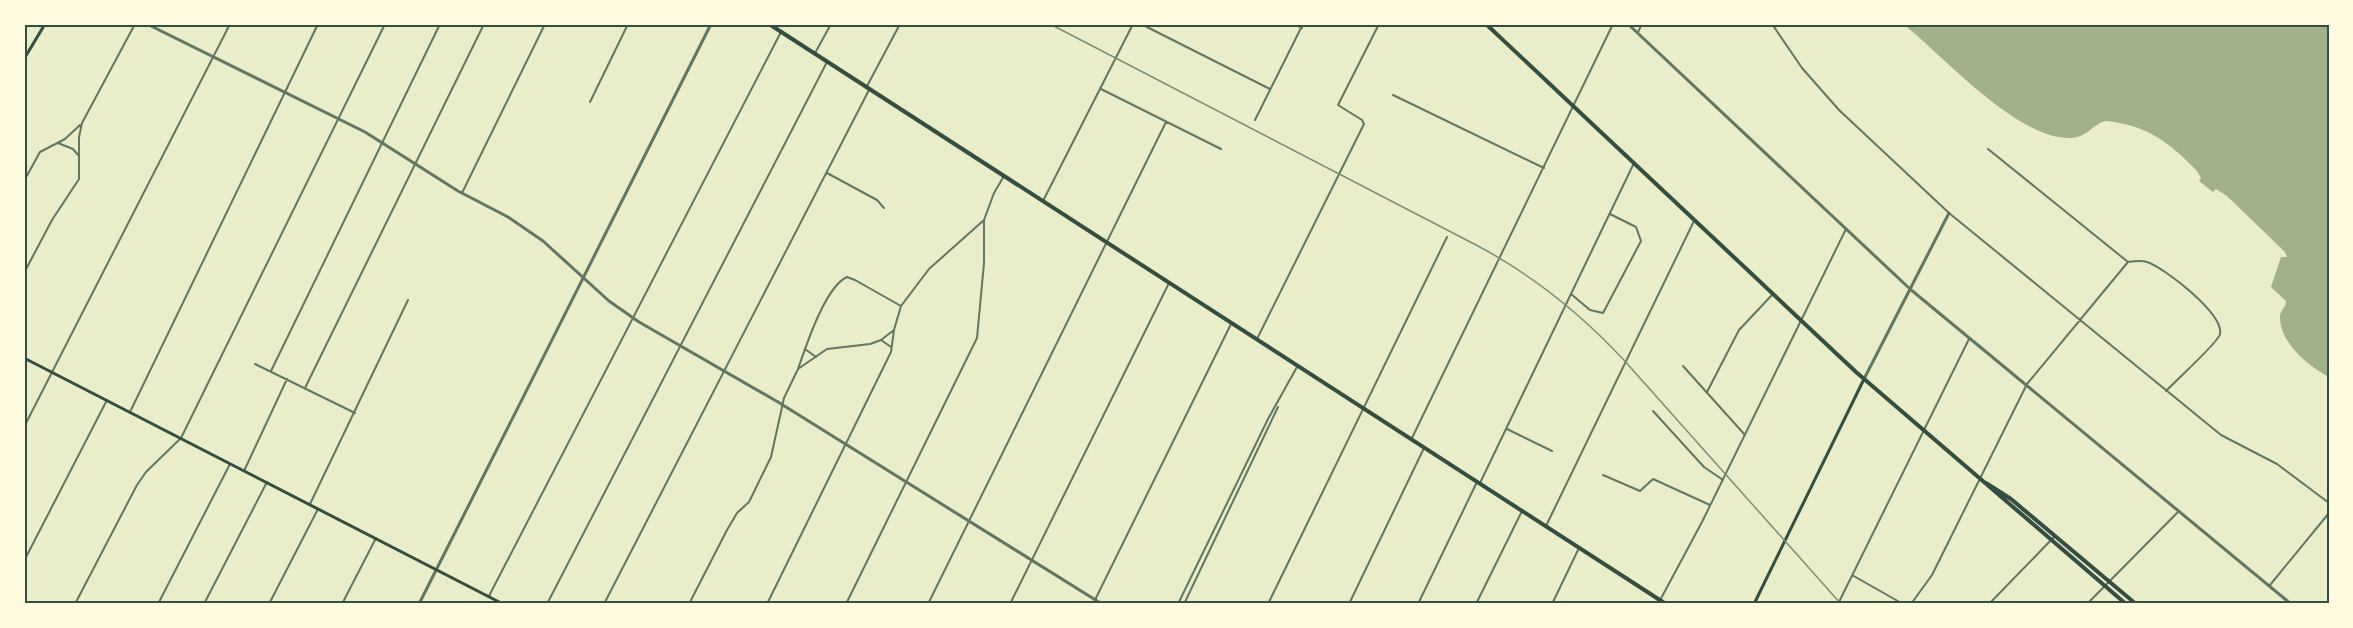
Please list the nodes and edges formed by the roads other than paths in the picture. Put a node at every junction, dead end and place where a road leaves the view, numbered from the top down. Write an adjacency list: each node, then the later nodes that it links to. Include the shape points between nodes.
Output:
1 (45, 24): 29 (main road)
2 (135, 24): 41 (street)
3 (147, 24): 28 (street)
4 (230, 24): 28 (street)
5 (318, 24): 34 (street)
6 (385, 24): 38 (street)
7 (440, 24): 43 (street)
8 (484, 24): 48 (street)
9 (545, 24): 53 (street)
10 (628, 24): 36 (street)
11 (711, 24): 65 (street)
12 (769, 24): 25 (main road)
13 (831, 24): 27 (street)
14 (900, 24): 31 (street)
15 (1133, 24): 32 (street)
16 (1141, 24): 33 (street)
17 (1294, 24): 24 (street)
18 (1378, 24): 79 (street, via 1338,105 1364,124)
19 (1486, 24): 37 (main road)
20 (1613, 24): 37 (street)
21 (1628, 24): 26 (street)
22 (1642, 24): 26 (street)
23 (1772, 24): 56 (street, via 1802,68 1839,110)
24 (1303, 26): 33 (street)
25 (781, 32): 27 (main road); 72 (street)
26 (1637, 33): 60 (street)
27 (815, 54): 30 (main road)
28 (213, 57): 34 (street); 91 (street)
29 (24, 59)
30 (827, 62): 31 (main road); 80 (street)
31 (868, 89): 50 (street); 51 (main road)
32 (1101, 89): 40 (street); 54 (street)
33 (1270, 89): 39 (street)
34 (285, 92): 38 (street); 103 (street)
35 (1393, 95): 49 (street)
36 (590, 102)
37 (1573, 105): 47 (main road); 49 (street)
38 (338, 119): 43 (street); 109 (street)
39 (1255, 120)
40 (1167, 122): 44 (street); 62 (street)
41 (82, 123): 42 (street); 46 (street)
42 (58, 143): 46 (street); 52 (street, via 40,152)
43 (381, 143): 48 (street); 90 (street)
44 (1221, 149)
45 (1988, 149): 63 (street)
46 (78, 155): 64 (street, via 81,172 76,184)
47 (1634, 163): 57 (street); 59 (main road)
48 (413, 164): 53 (street); 95 (street)
49 (1544, 168): 110 (street)
50 (827, 173): 55 (street, via 877,200); 89 (street)
51 (1004, 176): 54 (main road); 58 (street)
52 (24, 181)
53 (462, 193): 65 (street, via 526,229)
54 (1043, 202): 62 (main road)
55 (884, 208)
56 (1949, 213): 67 (street); 73 (street)
57 (1610, 214): 68 (street); 68 (street, via 1636,227 1642,239 1603,313 1593,312)
58 (984, 220): 71 (street, via 929,269); 119 (street, via 977,338)
59 (1694, 221): 69 (main road); 131 (street)
60 (1846, 229): 67 (street); 74 (street)
61 (1447, 237): 101 (street)
62 (1107, 243): 66 (main road); 129 (street)
63 (2128, 262): 73 (street); 96 (street, via 2149,263 2165,272 2211,312 2220,327 2216,342)
64 (24, 273)
65 (583, 277): 72 (street); 139 (street)
66 (1169, 283): 75 (main road); 137 (street)
67 (1910, 289): 77 (street); 93 (street)
68 (1571, 294): 106 (street)
69 (1772, 295): 74 (main road); 97 (street, via 1739,330)
70 (408, 300): 104 (street)
71 (901, 306): 76 (street); 82 (street, via 847,277 837,282)
72 (632, 317): 80 (street); 144 (street)
73 (2081, 319): 94 (street); 96 (street)
74 (1801, 322): 93 (main road); 108 (street)
75 (1231, 324): 79 (main road); 145 (street)
76 (894, 330): 78 (street); 81 (street)
77 (1969, 339): 94 (street); 107 (street)
78 (881, 340): 81 (street); 83 (street, via 826,350)
79 (1257, 340): 87 (main road)
80 (681, 347): 89 (street); 156 (street)
81 (891, 347): 111 (street)
82 (805, 349): 83 (street); 88 (street)
83 (816, 357): 88 (street)
84 (24, 358): 91 (main road)
85 (255, 364): 90 (street)
86 (1683, 366): 97 (street)
87 (1297, 367): 99 (street); 101 (main road)
88 (798, 369): 100 (street)
89 (725, 370): 100 (street); 157 (street)
90 (271, 371): 92 (street)
91 (52, 372): 98 (main road); 105 (street)
92 (287, 379): 95 (street); 115 (street)
93 (1864, 379): 107 (main road); 173 (main road)
94 (2027, 384): 117 (street); 127 (street)
95 (304, 388): 104 (street)
96 (2166, 391): 122 (street, via 2221,435 2287,470)
97 (1707, 392): 108 (street)
98 (106, 400): 103 (main road); 138 (street)
99 (1280, 402): 130 (street); 132 (street)
100 (782, 405): 111 (street); 158 (street, via 771,457)
101 (1363, 409): 110 (main road); 167 (street)
102 (1653, 411): 118 (street, via 1704,467)
103 (129, 412): 109 (main road)
104 (355, 413): 123 (street)
105 (24, 427)
106 (1507, 429): 113 (street); 121 (street)
107 (1924, 432): 117 (main road); 140 (street)
108 (1745, 435): 118 (street)
109 (181, 438): 114 (main road); 149 (street, via 137,485)
110 (1411, 440): 112 (main road)
111 (846, 444): 119 (street); 159 (street)
112 (1424, 448): 121 (main road); 168 (street)
113 (1552, 450)
114 (230, 464): 115 (main road); 150 (street)
115 (244, 471): 120 (main road)
116 (1603, 475): 124 (street, via 1640,491 1653,479)
117 (1980, 479): 133 (main road); 135 (main road); 176 (street, via 1932,575)
118 (1723, 480): 124 (street)
119 (906, 481): 129 (street); 160 (street)
120 (267, 482): 123 (main road); 151 (street)
121 (1479, 483): 126 (main road); 169 (street)
122 (2329, 503)
123 (310, 504): 125 (main road)
124 (1710, 505): 148 (street)
125 (318, 509): 134 (main road); 152 (street)
126 (1522, 510): 131 (main road); 170 (street)
127 (2179, 511): 141 (street); 142 (street)
128 (2329, 513): 142 (street)
129 (969, 520): 137 (street); 161 (street)
130 (1216, 525): 132 (street); 165 (street)
131 (1546, 526): 136 (main road)
132 (1222, 527): 166 (street)
133 (2055, 536): 135 (street); 141 (main road)
134 (376, 538): 139 (main road); 153 (street)
135 (2051, 541): 143 (main road); 177 (street)
136 (1579, 548): 148 (main road); 171 (street)
137 (1032, 558): 145 (street); 162 (street)
138 (24, 561)
139 (436, 570): 144 (main road); 154 (street)
140 (1852, 576): 174 (street); 175 (street)
141 (2110, 582): 143 (street); 180 (main road)
142 (2270, 585): 146 (street)
143 (2105, 587): 178 (street); 179 (main road)
144 (489, 596): 147 (main road)
145 (1095, 599): 163 (street); 164 (street)
146 (2287, 600): 181 (street); 182 (street)
147 (496, 602): 155 (main road)
148 (1659, 602): 172 (main road)
149 (75, 604)
150 (158, 604)
151 (204, 604)
152 (269, 604)
153 (342, 604)
154 (419, 604)
155 (503, 604)
156 (547, 604)
157 (604, 604)
158 (689, 604)
159 (767, 604)
160 (846, 604)
161 (928, 604)
162 (1010, 604)
163 (1093, 604)
164 (1102, 604)
165 (1178, 604)
166 (1184, 604)
167 (1268, 604)
168 (1349, 604)
169 (1418, 604)
170 (1476, 604)
171 (1552, 604)
172 (1666, 604)
173 (1754, 604)
174 (1838, 604)
175 (1904, 604)
176 (1911, 604)
177 (1989, 604)
178 (2087, 604)
179 (2126, 604)
180 (2136, 604)
181 (2283, 604)
182 (2291, 604)

